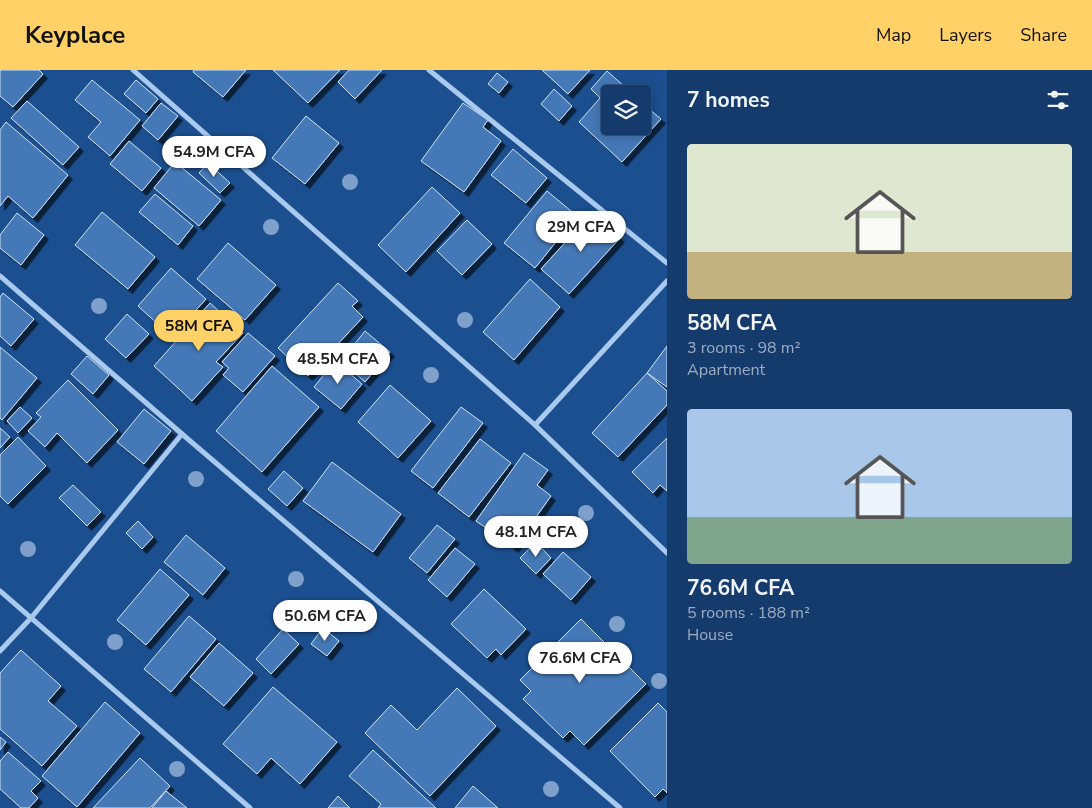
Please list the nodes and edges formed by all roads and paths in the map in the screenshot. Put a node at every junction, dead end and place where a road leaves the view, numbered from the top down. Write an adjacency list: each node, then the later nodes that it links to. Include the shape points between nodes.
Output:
1 (133, 70): 6 (street)
2 (429, 70): 3 (street)
3 (667, 263)
4 (0, 276): 7 (street)
5 (667, 281): 6 (street)
6 (535, 425): 8 (street)
7 (182, 434): 10 (street); 13 (street)
8 (667, 552)
9 (0, 591): 10 (street)
10 (30, 618): 11 (street); 12 (street)
11 (0, 652)
12 (250, 808)
13 (620, 808)

